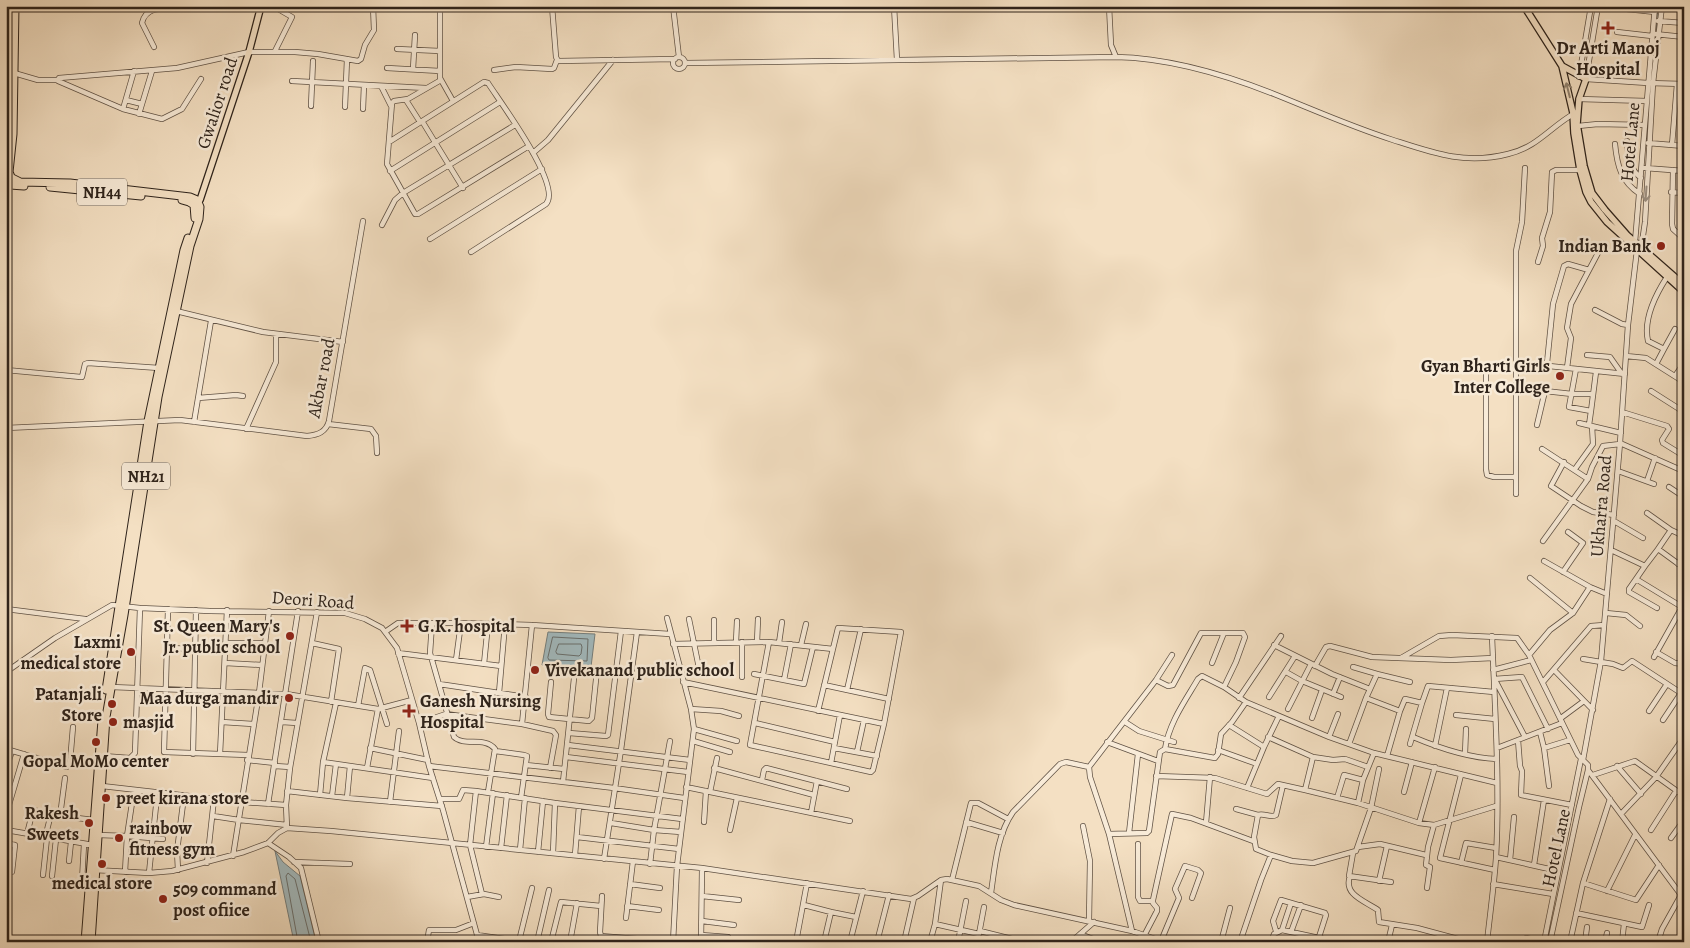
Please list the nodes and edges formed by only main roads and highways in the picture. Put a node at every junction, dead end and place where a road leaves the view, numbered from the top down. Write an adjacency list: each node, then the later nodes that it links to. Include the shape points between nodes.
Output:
1 (9, 6): 7 (highway)
2 (15, 6): 9 (highway)
3 (261, 6): 10 (main road, Gwalior road, via 249,52)
4 (1524, 6): 5 (main road)
5 (1562, 66): 6 (main road, one-way to 5); 6 (main road, via 1586,79)
6 (1576, 113): 8 (main road); 8 (main road, via 1575,143)
7 (6, 158)
8 (1582, 170): 11 (main road, via 1595,198); 11 (main road, via 1586,192 1598,211)
9 (9, 180): 10 (highway, NH44)
10 (196, 204): 14 (highway, NH21, via 159,368); 14 (highway, NH21, via 199,219 190,246)
11 (1639, 250): 12 (main road); 13 (main road)
12 (1684, 285)
13 (1684, 292)
14 (151, 421): 15 (highway, NH21)
15 (109, 686): 16 (highway, NH21); 16 (highway, NH21, via 98,755)
16 (93, 870): 17 (highway, NH21); 18 (highway, NH21)
17 (85, 942)
18 (91, 942)

